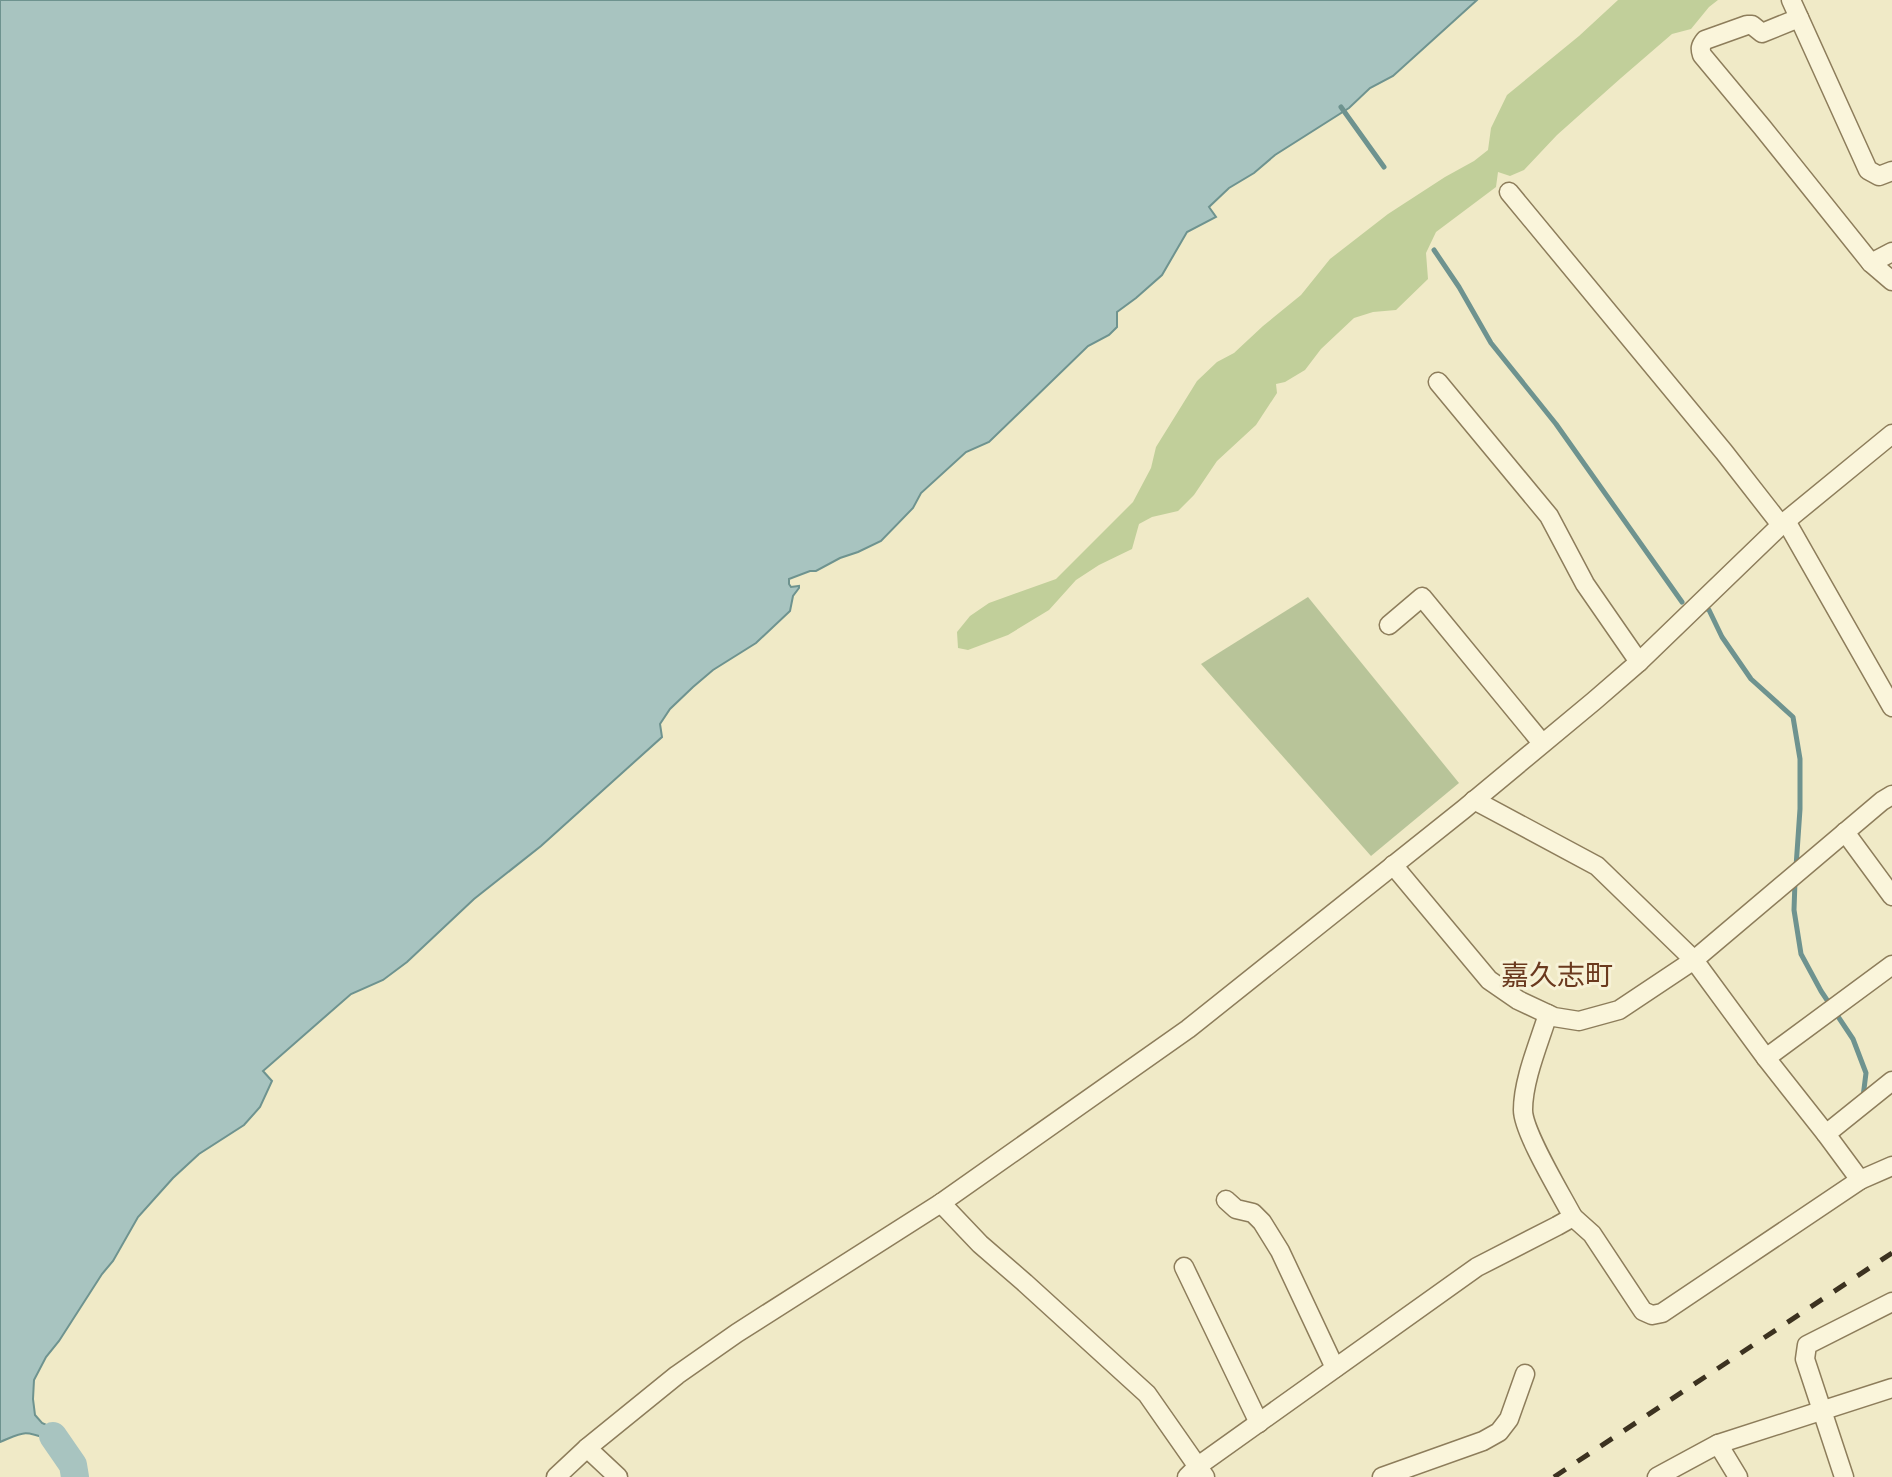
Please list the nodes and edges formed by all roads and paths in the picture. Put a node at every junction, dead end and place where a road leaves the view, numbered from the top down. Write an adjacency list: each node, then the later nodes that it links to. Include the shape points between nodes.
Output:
1 (1791, 0): 2 (street)
2 (1799, 18): 3 (street, via 1868,170 1879,176); 6 (street, via 1762,33 1747,25 1705,40 1700,49)
3 (1892, 171)
4 (1509, 192): 10 (street)
5 (1892, 252): 6 (street)
6 (1871, 263): 7 (street)
7 (1892, 281)
8 (1438, 382): 12 (street, via 1549,516 1585,584)
9 (1892, 434): 10 (street)
10 (1783, 523): 12 (street); 13 (street)
11 (1389, 625): 14 (street, via 1422,597)
12 (1639, 662): 14 (street)
13 (1892, 707)
14 (1542, 743): 16 (street)
15 (1892, 795): 17 (street)
16 (1474, 800): 18 (street); 20 (street, via 1597,866)
17 (1845, 832): 19 (street); 20 (street)
18 (1393, 865): 22 (street, via 1489,980); 29 (street, via 1188,1029)
19 (1892, 896)
20 (1694, 960): 22 (street, via 1619,1010 1579,1021); 23 (street)
21 (1892, 965): 23 (street)
22 (1548, 1014): 30 (street, via 1523,1111 1526,1128)
23 (1766, 1058): 25 (street)
24 (1892, 1081): 25 (street)
25 (1826, 1134): 27 (street)
26 (1892, 1166): 27 (street)
27 (1860, 1180): 30 (street, via 1652,1315 1643,1311 1592,1234)
28 (1226, 1200): 33 (street, via 1262,1222)
29 (941, 1203): 39 (street, via 713,1349); 40 (street, via 1147,1394)
30 (1573, 1217): 33 (street, via 1477,1267)
31 (1184, 1267): 37 (street)
32 (1892, 1302): 36 (street, via 1807,1345 1805,1359)
33 (1335, 1368): 37 (street)
34 (1525, 1374): 43 (street, via 1499,1432)
35 (1892, 1388): 36 (street)
36 (1822, 1410): 38 (street); 46 (street)
37 (1259, 1423): 40 (street)
38 (1718, 1444): 44 (street); 45 (street)
39 (587, 1448): 41 (street); 42 (street)
40 (1197, 1473)
41 (556, 1477)
42 (618, 1477)
43 (1382, 1477)
44 (1657, 1477)
45 (1738, 1477)
46 (1844, 1477)

